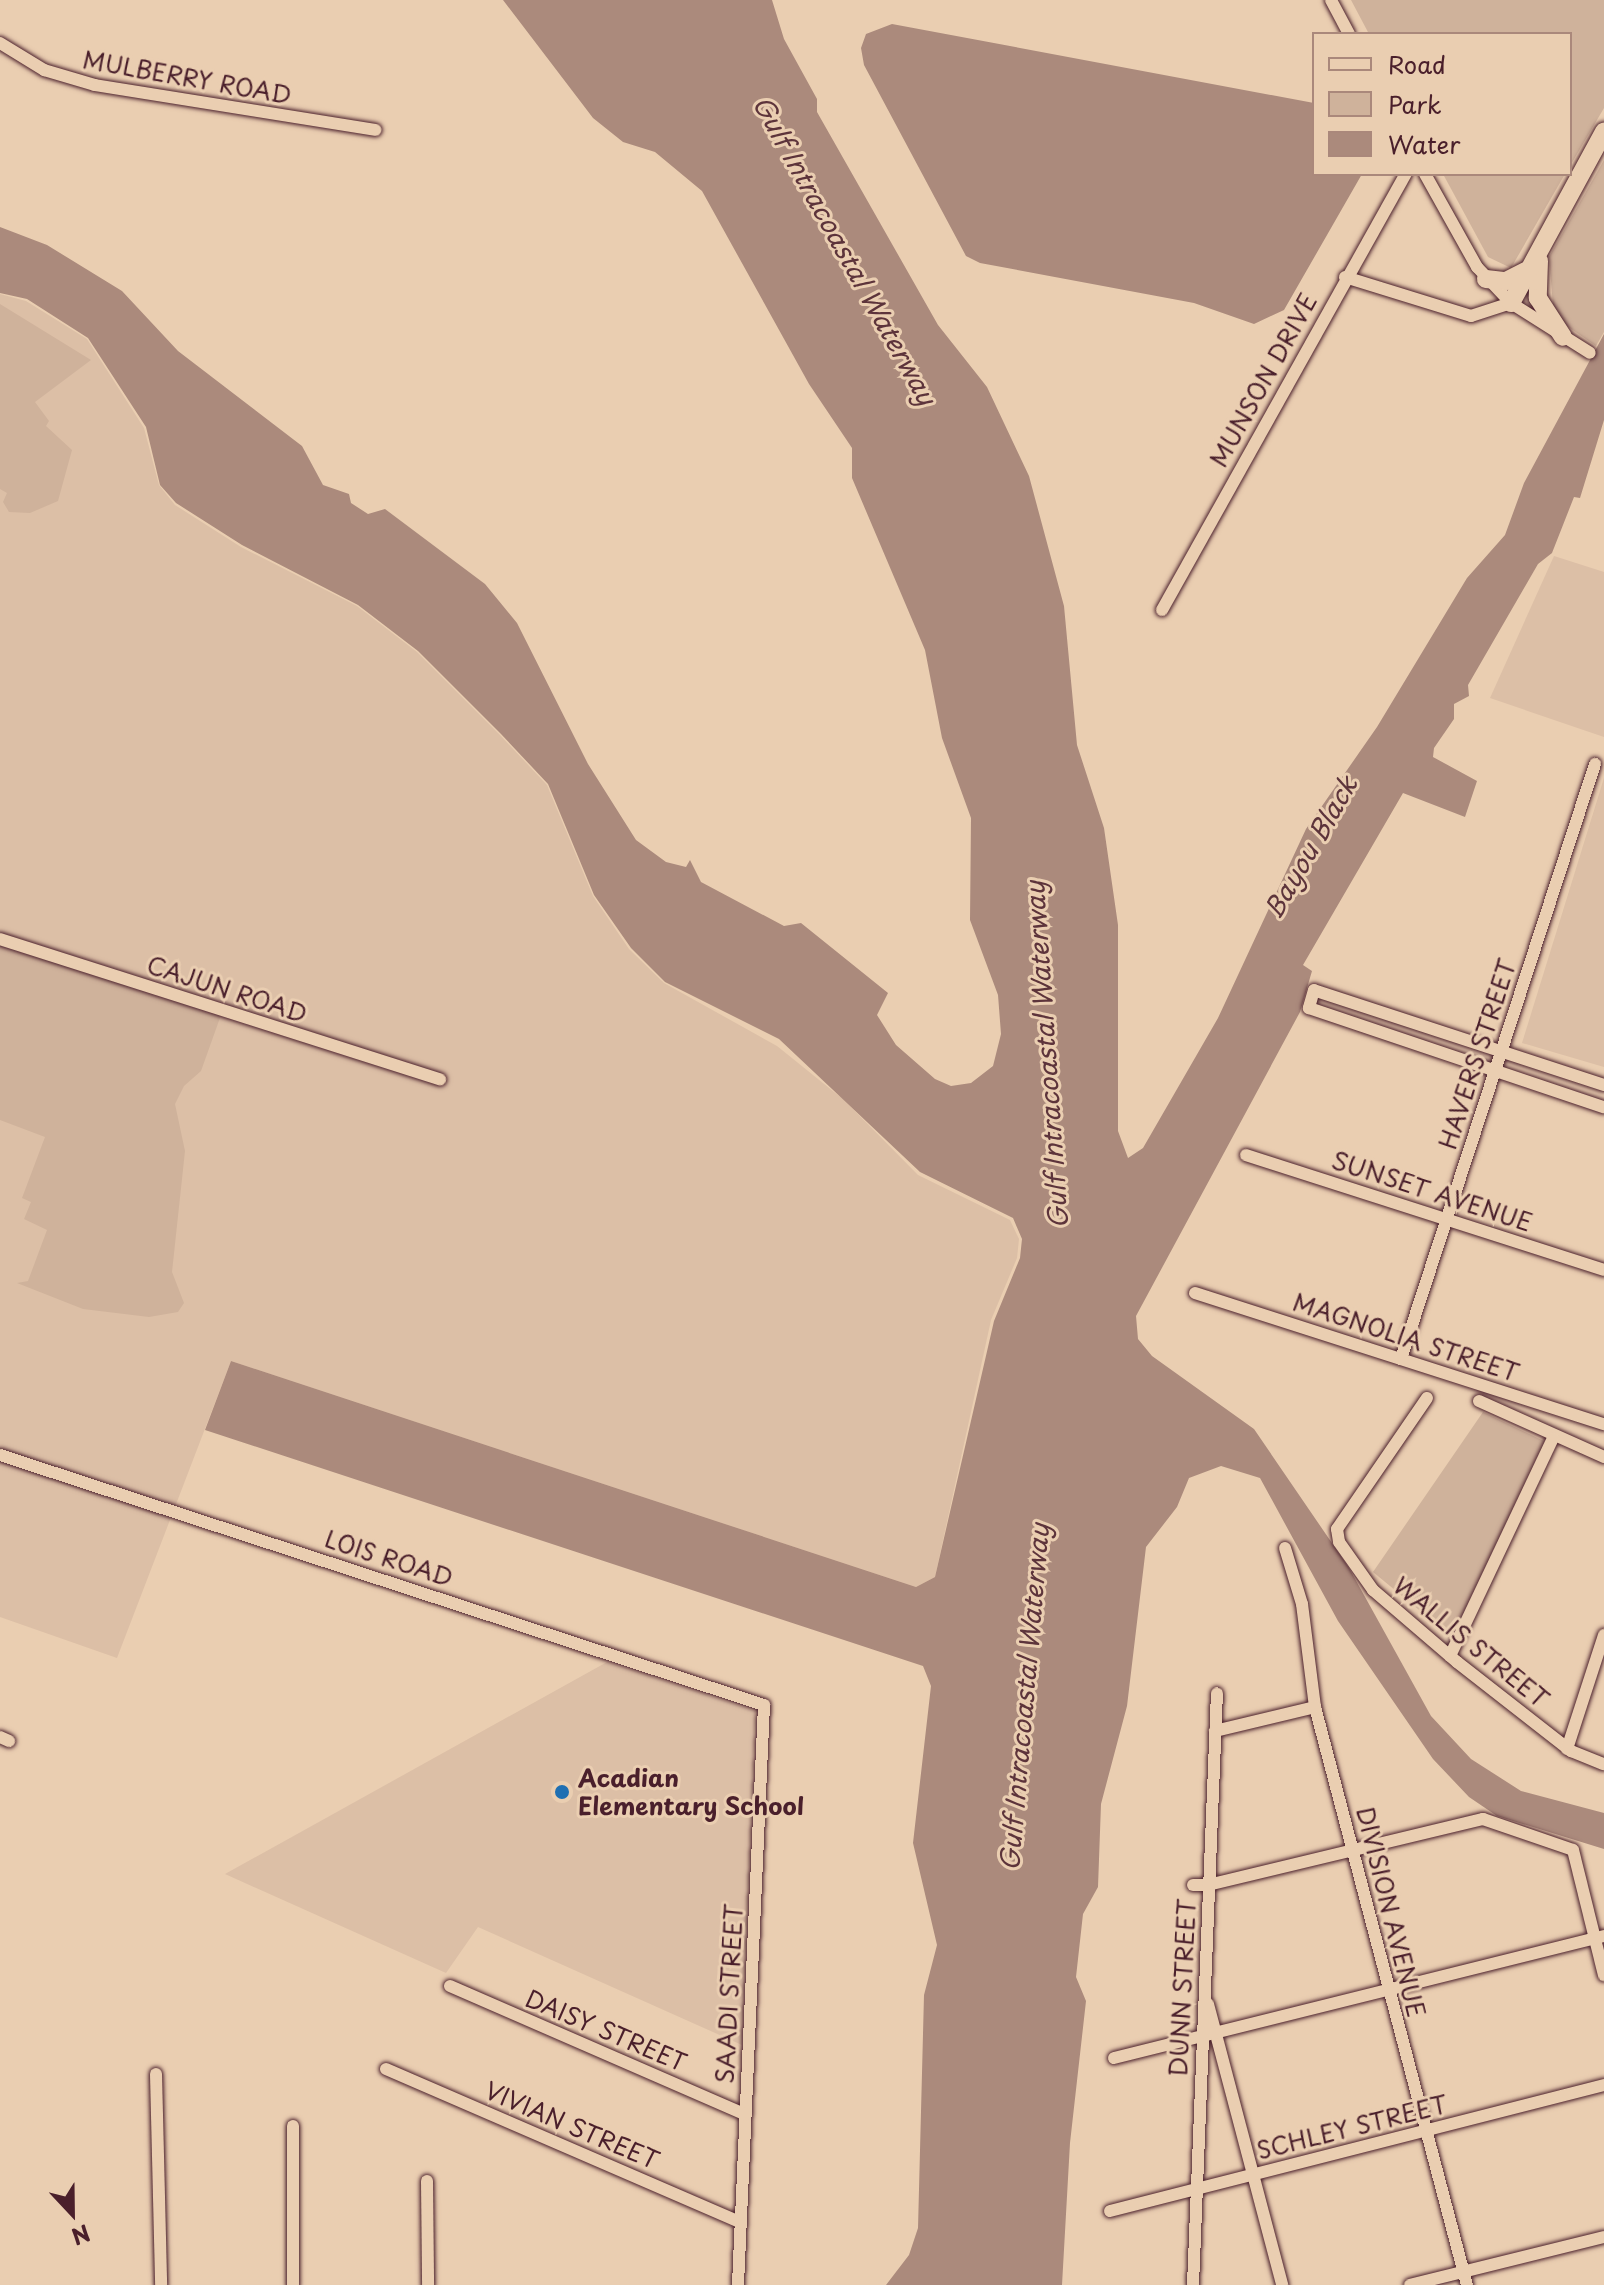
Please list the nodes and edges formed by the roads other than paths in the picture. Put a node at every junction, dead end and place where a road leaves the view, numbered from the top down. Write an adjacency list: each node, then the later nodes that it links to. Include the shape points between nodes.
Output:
1 (1331, 0): 2 (street)
2 (1348, 32)
3 (0, 43): 4 (street, MULBERRY ROAD, via 44,70 95,85)
4 (375, 130)
5 (1604, 132): 8 (street)
6 (1405, 176): 10 (street, MUNSON DRIVE)
7 (1426, 176): 11 (street)
8 (1546, 234): 9 (street); 13 (street, via 1535,279 1546,316)
9 (1526, 271): 11 (street, via 1506,281); 12 (street)
10 (1345, 277): 12 (street, via 1471,316); 15 (street, MUNSON DRIVE)
11 (1486, 279): 12 (street)
12 (1511, 303): 13 (street)
13 (1563, 337): 14 (street)
14 (1590, 353)
15 (1162, 610)
16 (1595, 764): 18 (street, HAVERS STREET)
17 (0, 939): 20 (street, CAJUN ROAD)
18 (1501, 1051): 19 (street, HAVERS STREET); 19 (street, via 1314,990 1309,1008); 21 (street)
19 (1495, 1071): 22 (street); 24 (street, HAVERS STREET)
20 (440, 1079)
21 (1604, 1085)
22 (1604, 1107)
23 (1246, 1155): 24 (street, SUNSET AVENUE)
24 (1447, 1219): 25 (street, SUNSET AVENUE); 27 (street, HAVERS STREET)
25 (1604, 1270)
26 (1195, 1293): 27 (street, MAGNOLIA STREET)
27 (1401, 1359): 30 (street, MAGNOLIA STREET)
28 (1427, 1398): 36 (street, WALLIS STREET, via 1337,1529 1356,1571)
29 (1479, 1401): 31 (street)
30 (1604, 1424)
31 (1553, 1438): 33 (street); 36 (street)
32 (0, 1455): 38 (street, LOIS ROAD)
33 (1604, 1457)
34 (1285, 1548): 39 (street, DIVISION AVENUE, via 1302,1604)
35 (1604, 1635): 41 (street)
36 (1450, 1656): 41 (street, WALLIS STREET)
37 (1217, 1693): 40 (street, DUNN STREET)
38 (764, 1705): 55 (street, SAADI STREET)
39 (1315, 1707): 40 (street); 43 (street, DIVISION AVENUE)
40 (1215, 1731): 45 (street, DUNN STREET)
41 (1567, 1749): 42 (street, WALLIS STREET)
42 (1604, 1764)
43 (1353, 1849): 45 (street); 46 (street, via 1483,1819 1573,1850); 49 (street, DIVISION AVENUE)
44 (1193, 1885): 45 (street)
45 (1208, 1885): 50 (street, DUNN STREET)
46 (1599, 1937): 47 (street); 49 (street)
47 (1604, 1975)
48 (450, 1986): 55 (street, DAISY STREET)
49 (1388, 1991): 50 (street); 57 (street, DIVISION AVENUE)
50 (1208, 2035): 51 (street); 58 (street); 60 (street, DUNN STREET)
51 (1114, 2058)
52 (386, 2069): 62 (street, VIVIAN STREET)
53 (156, 2074): 65 (street)
54 (1604, 2085): 57 (street, SCHLEY STREET)
55 (745, 2114): 62 (street, SAADI STREET)
56 (293, 2126): 66 (street)
57 (1423, 2132): 58 (street, SCHLEY STREET); 64 (street, DIVISION AVENUE)
58 (1251, 2175): 60 (street, SCHLEY STREET); 70 (street)
59 (427, 2181): 67 (street)
60 (1195, 2188): 61 (street, SCHLEY STREET); 69 (street, DUNN STREET)
61 (1110, 2211)
62 (740, 2222): 68 (street, SAADI STREET)
63 (1604, 2237): 64 (street)
64 (1465, 2278): 71 (street)
65 (161, 2285)
66 (293, 2285)
67 (428, 2285)
68 (738, 2285)
69 (1193, 2285)
70 (1282, 2285)
71 (1410, 2285)

